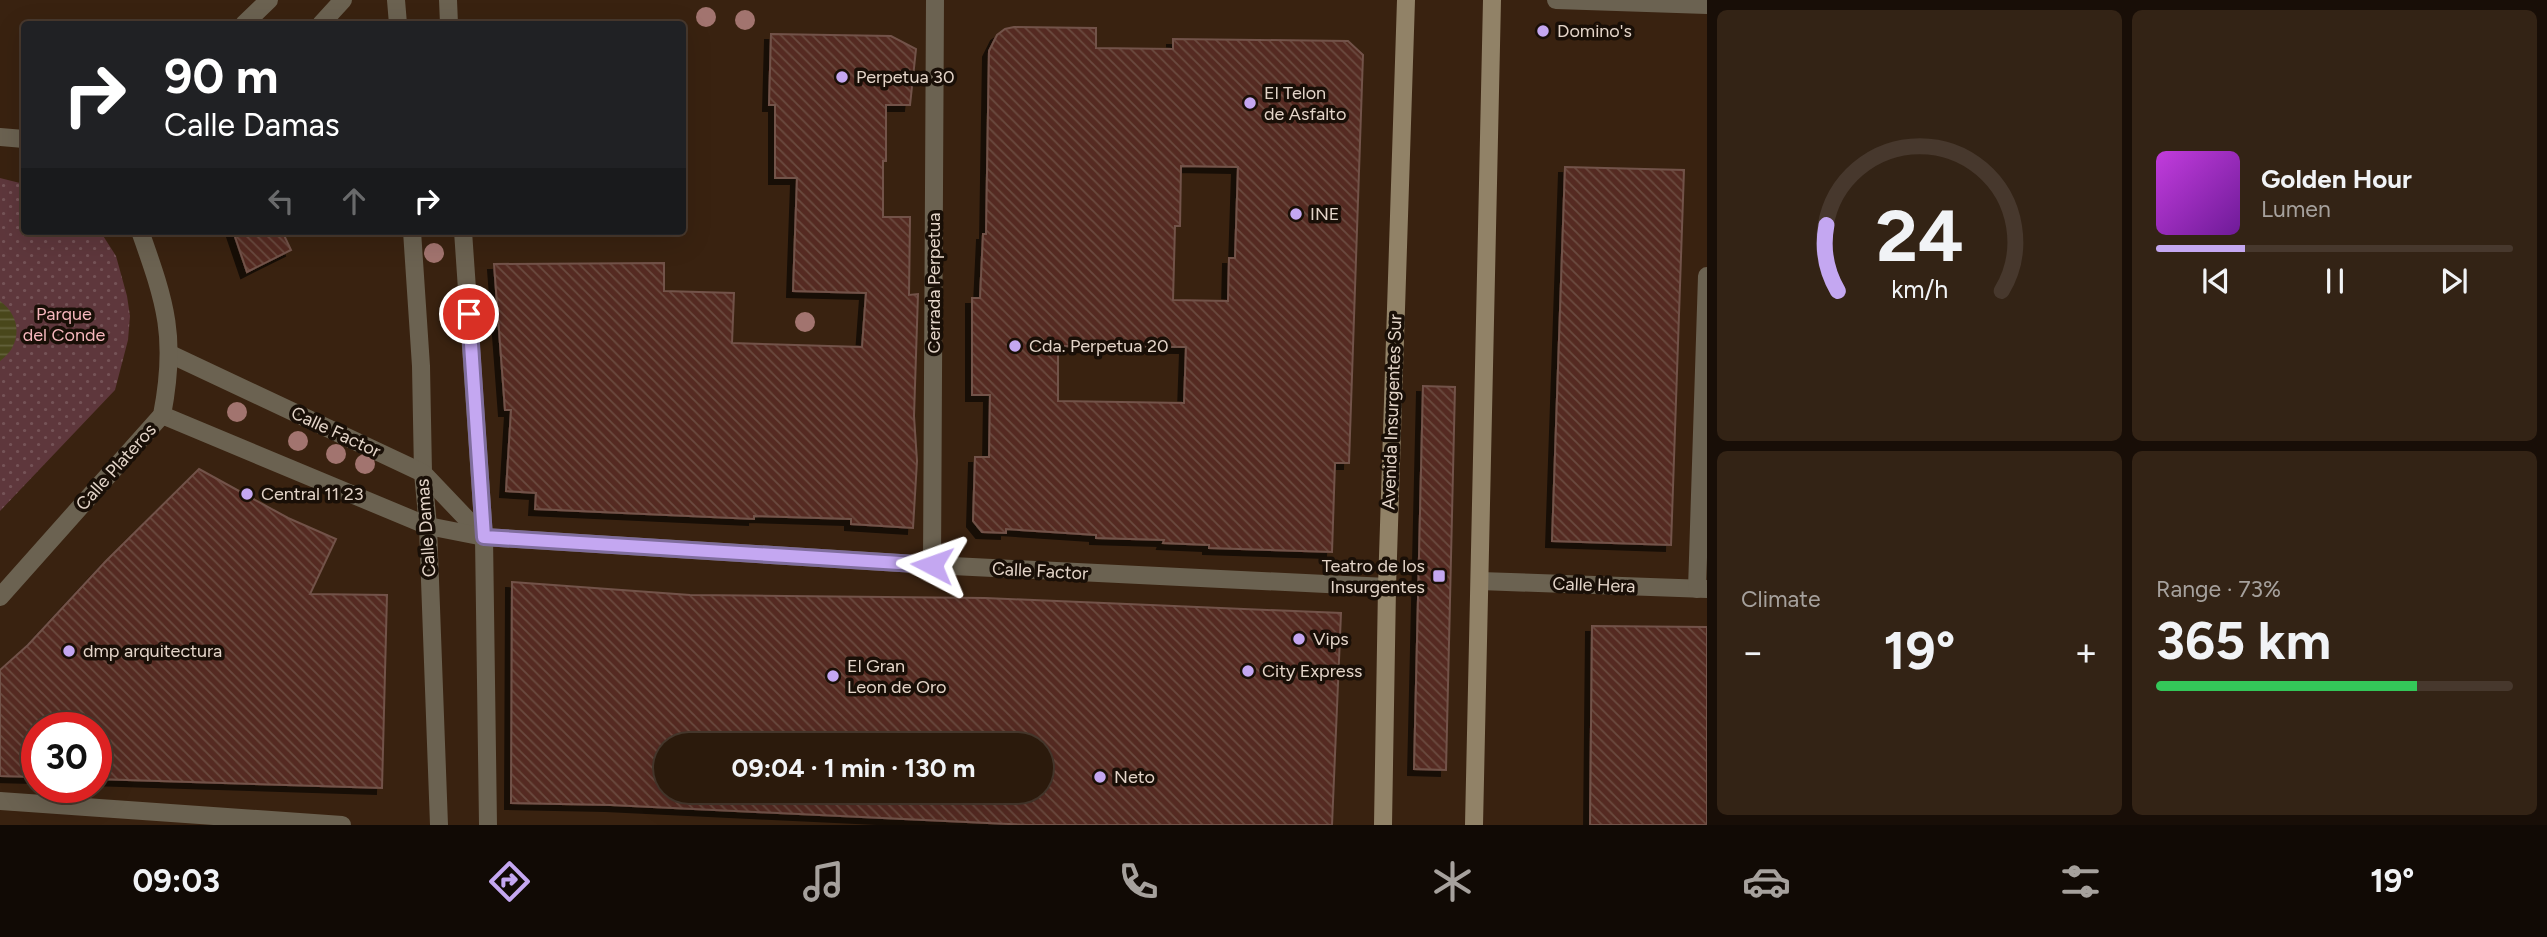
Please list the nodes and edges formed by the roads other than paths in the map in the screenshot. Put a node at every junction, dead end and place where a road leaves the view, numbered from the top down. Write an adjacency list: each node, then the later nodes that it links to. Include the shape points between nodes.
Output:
1 (269, 0): 10 (street)
2 (343, 0): 11 (street)
3 (396, 0): 12 (street)
4 (448, 0): 13 (street)
5 (935, 0): 25 (street, Cerrada Perpetua)
6 (1406, 0): 27 (main road, Avenida Insurgentes Sur)
7 (1492, 0): 26 (main road)
8 (1556, 0): 9 (street)
9 (1707, 5)
10 (247, 21)
11 (324, 21)
12 (398, 21)
13 (449, 21)
14 (0, 137): 15 (street)
15 (21, 139)
16 (142, 235): 20 (street, Calle Plateros, via 165,305)
17 (412, 235): 22 (street, Calle Damas)
18 (463, 235): 24 (street)
19 (1707, 276): 28 (street)
20 (170, 354): 21 (street, Calle Plateros); 22 (street, Calle Factor)
21 (162, 415): 23 (street, Calle Factor); 29 (street, Calle Plateros)
22 (423, 473): 23 (street, Calle Damas); 24 (street, Calle Factor)
23 (428, 526): 24 (street, Calle Factor); 32 (street, Calle Damas)
24 (484, 537): 25 (street, Calle Factor); 33 (street)
25 (932, 565): 27 (street, Calle Factor)
26 (1480, 581): 28 (street, Calle Hera); 35 (main road)
27 (1387, 587): 34 (main road, Avenida Insurgentes Sur)
28 (1702, 589)
29 (0, 597)
30 (0, 801): 31 (street)
31 (342, 825)
32 (439, 825)
33 (488, 825)
34 (1383, 825)
35 (1474, 825)

